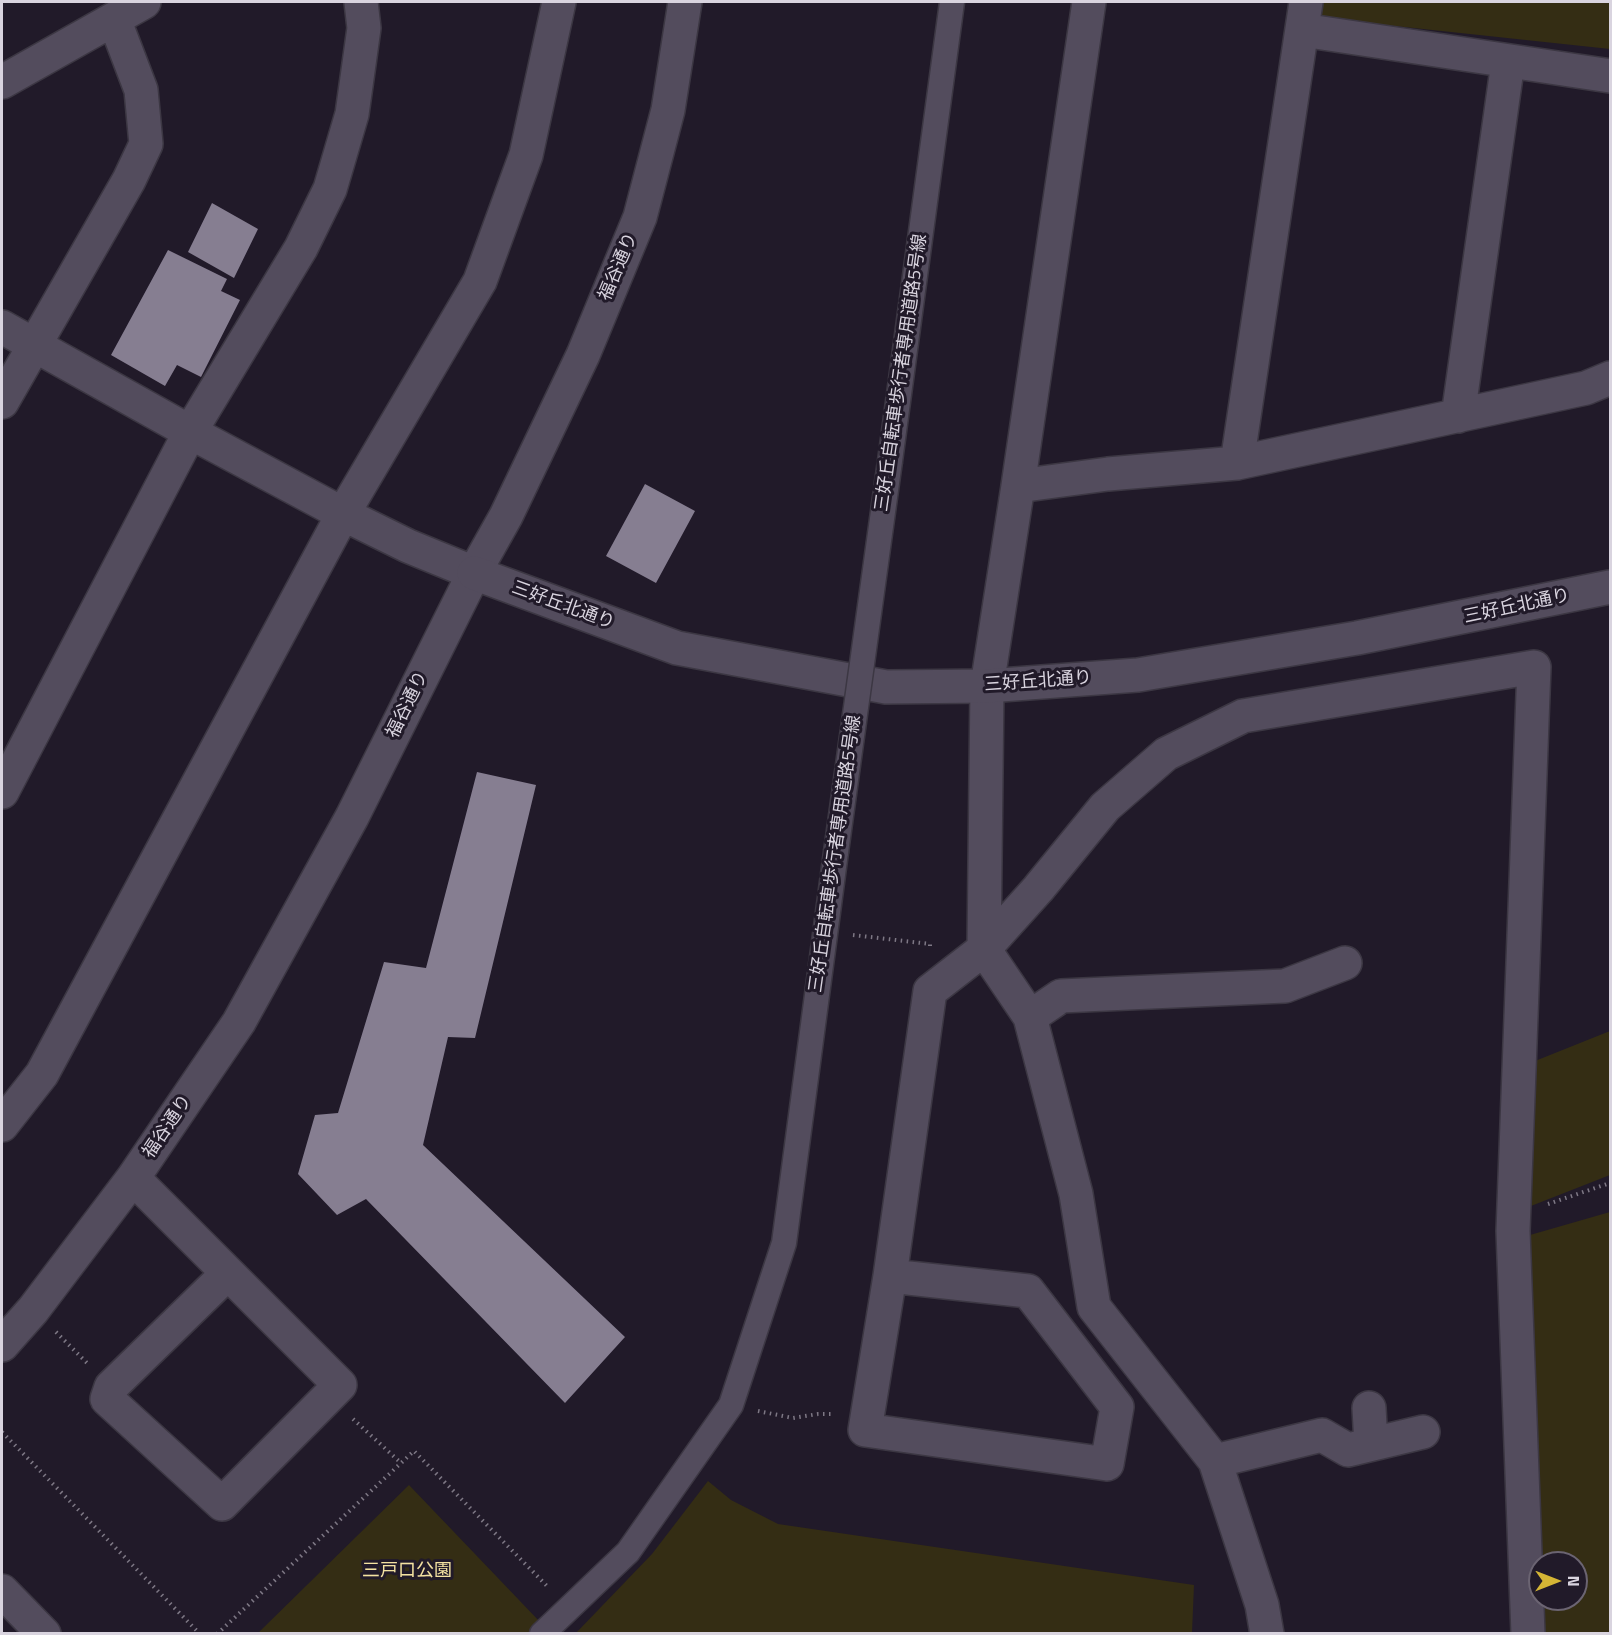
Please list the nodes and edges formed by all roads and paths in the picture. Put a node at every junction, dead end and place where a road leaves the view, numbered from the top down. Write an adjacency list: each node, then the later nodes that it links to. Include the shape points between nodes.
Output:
1 (144, 2): 8 (street)
2 (361, 2): 17 (street, via 364,28 352,114 330,189 301,248)
3 (559, 2): 20 (street, via 526,155 480,281)
4 (685, 2): 21 (street, 福谷通り, via 668,110 640,217 583,355 506,516)
5 (952, 2): 38 (street, 三好丘自転車歩行者専用道路5号線, bridge, via 784,1243)
6 (1089, 2): 19 (street)
7 (1304, 16): 9 (street); 18 (street)
8 (114, 19): 11 (street); 13 (street, via 141,90 147,144)
9 (1508, 62): 10 (street); 16 (street)
10 (1611, 76)
11 (2, 82)
12 (2, 327): 13 (street, 三好丘北通り)
13 (33, 344): 15 (street); 17 (street, 三好丘北通り)
14 (1611, 378): 16 (street)
15 (2, 402)
16 (1458, 416): 18 (street)
17 (190, 432): 20 (street, 三好丘北通り); 24 (street)
18 (1237, 463): 19 (street)
19 (1018, 486): 23 (street)
20 (343, 514): 21 (street, 三好丘北通り); 28 (street, via 42,1074)
21 (474, 573): 23 (street, 三好丘北通り, via 676,648 886,687); 29 (street, 福谷通り, via 352,817 239,1022)
22 (1611, 587): 23 (street, 三好丘北通り, via 1357,638 1138,675)
23 (987, 686): 25 (street)
24 (2, 792)
25 (984, 949): 27 (street); 31 (street, via 1105,807 1167,754 1243,716 1534,667); 33 (street, via 930,991)
26 (1345, 963): 27 (street, via 1285,986 1061,996)
27 (1030, 1017): 44 (street, via 1076,1194 1094,1306)
28 (2, 1125)
29 (133, 1178): 32 (street); 34 (street, 福谷通り)
30 (1611, 1184): 31 (path, via 1546,1204)
31 (1513, 1231): 53 (street)
32 (227, 1274): 36 (street); 37 (street, via 340,1385)
33 (890, 1276): 40 (street); 40 (street, via 1028,1290 1118,1407 1107,1464 865,1430)
34 (33, 1310): 35 (street, 福谷通り); 36 (path)
35 (2, 1345)
36 (111, 1387): 37 (street, via 107,1399 222,1504)
37 (329, 1398): 45 (path)
38 (730, 1405): 40 (path, via 794,1418 818,1414); 47 (street, 三好丘自転車歩行者専用道路5号線, via 628,1552)
39 (1369, 1408): 43 (street)
40 (867, 1415)
41 (2, 1432): 49 (path)
42 (1423, 1432): 43 (street)
43 (1371, 1444): 44 (street, via 1348,1450 1322,1435)
44 (1215, 1461): 52 (street, via 1262,1605)
45 (401, 1463): 47 (path, via 414,1451); 50 (path)
46 (2, 1591): 48 (street)
47 (568, 1608): 51 (street, 三好丘自転車歩行者専用道路5号線)
48 (44, 1634)
49 (201, 1634)
50 (217, 1634)
51 (542, 1634)
52 (1267, 1634)
53 (1528, 1634)

